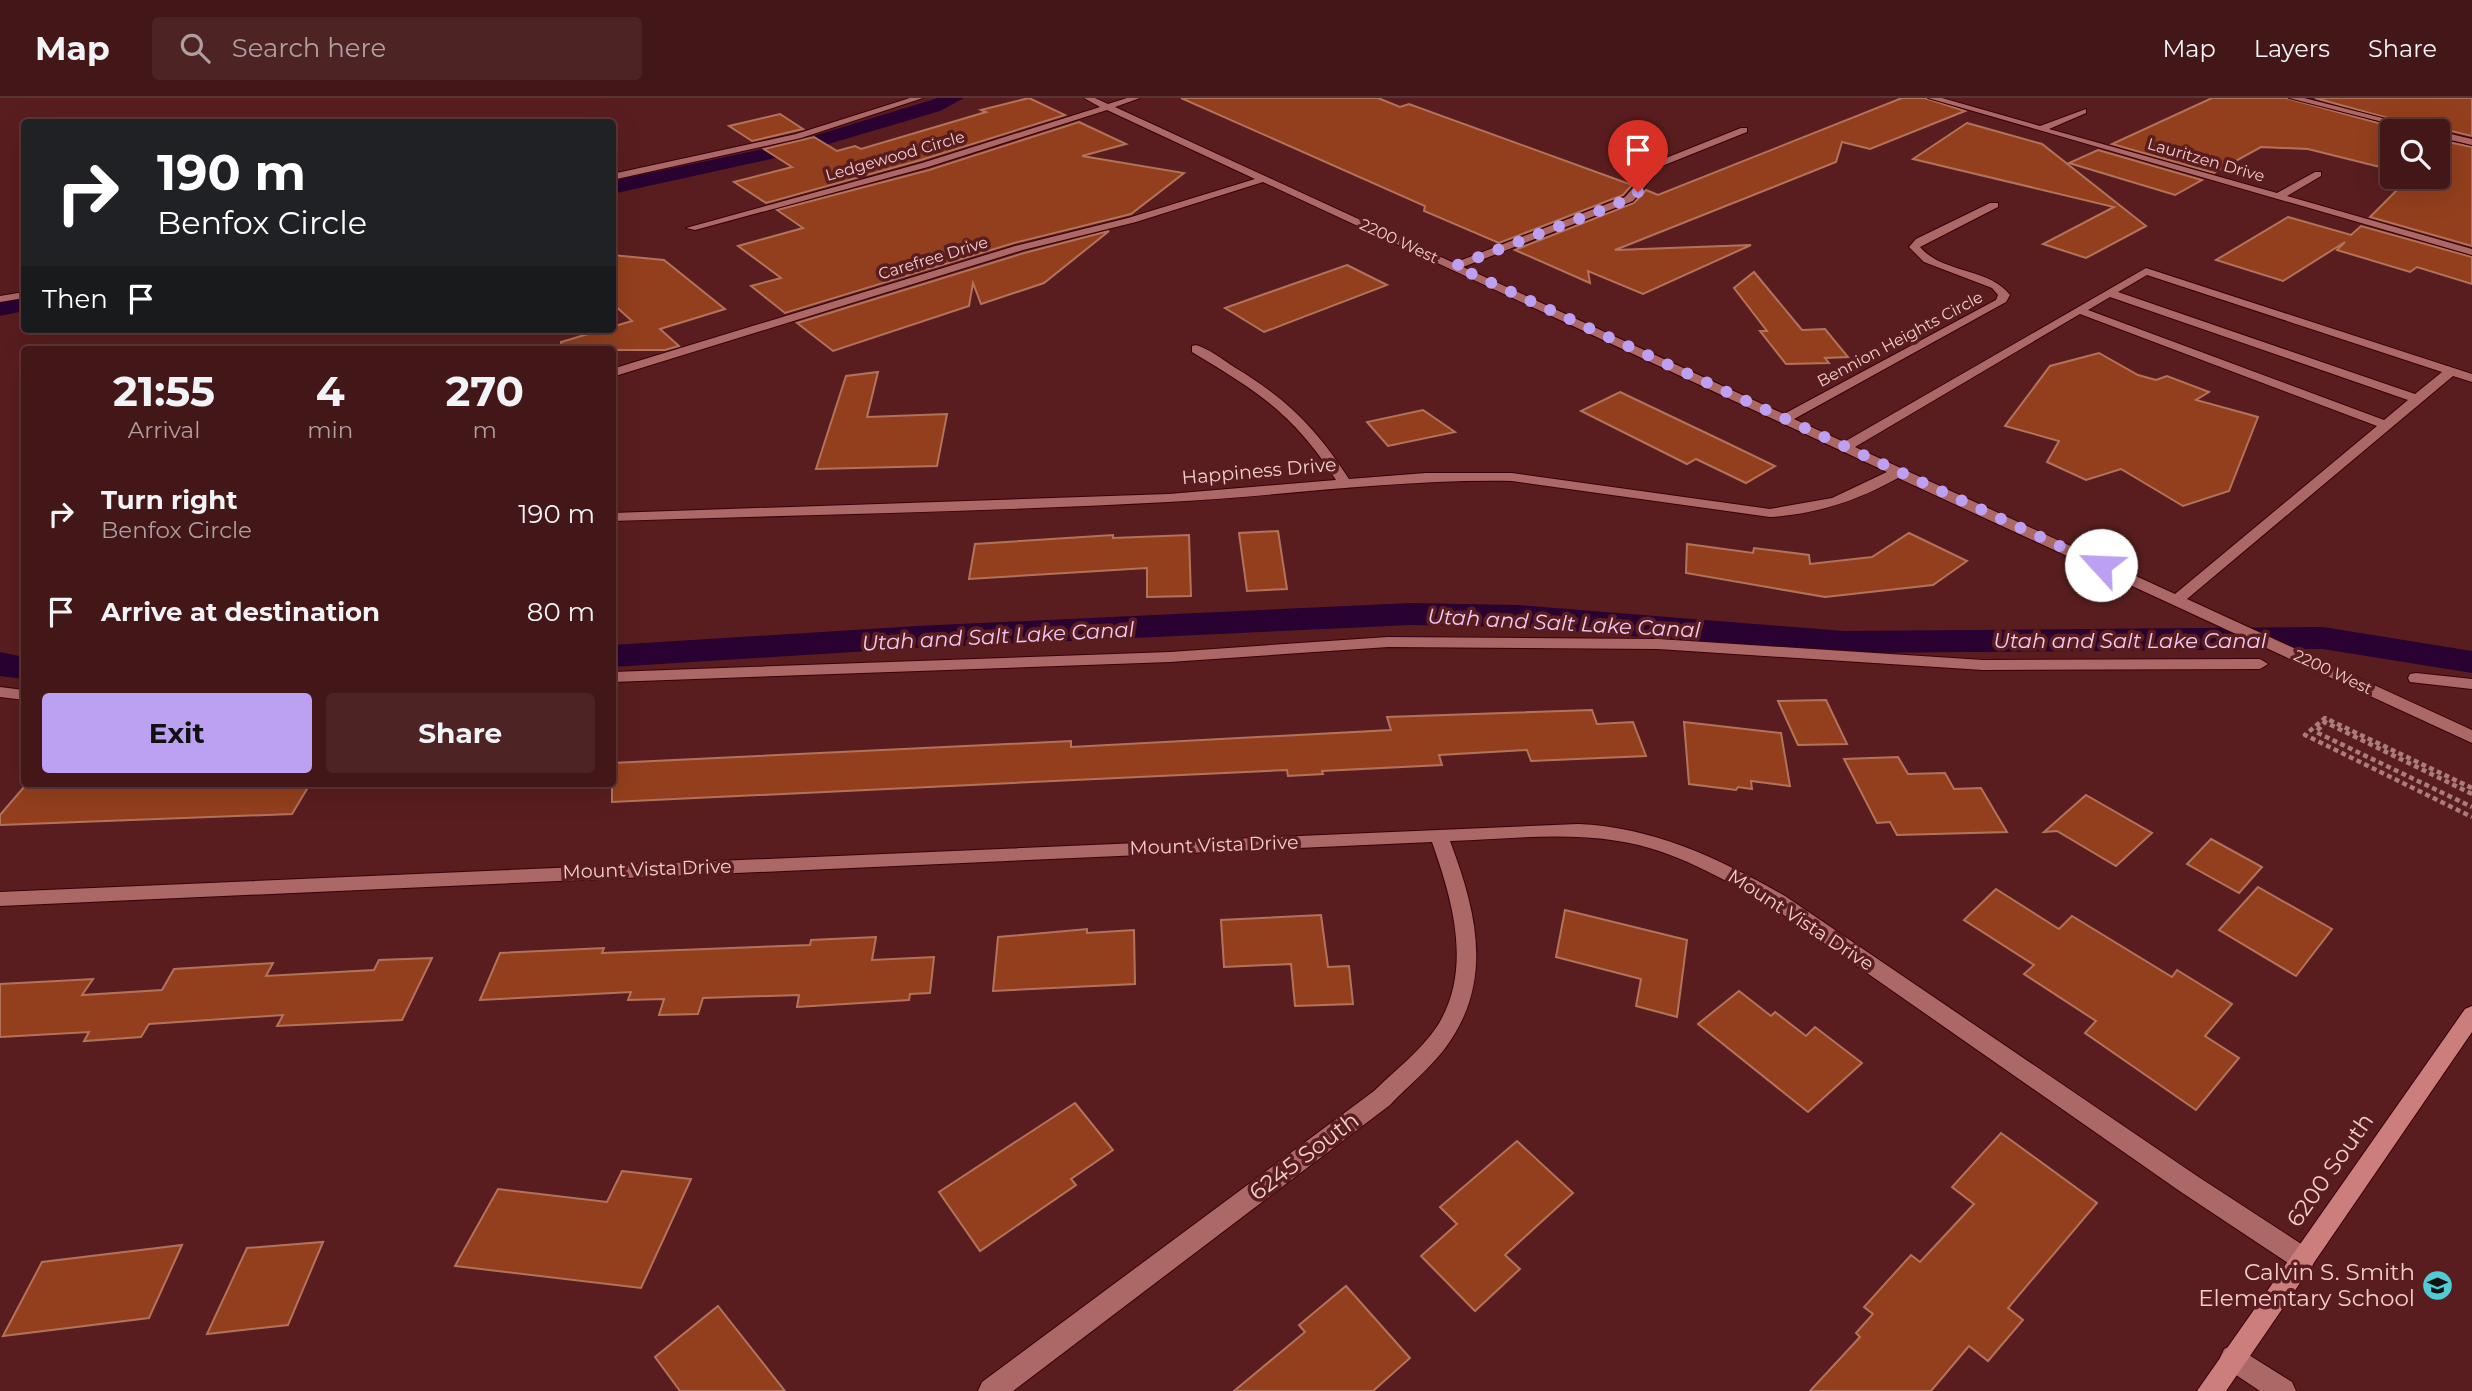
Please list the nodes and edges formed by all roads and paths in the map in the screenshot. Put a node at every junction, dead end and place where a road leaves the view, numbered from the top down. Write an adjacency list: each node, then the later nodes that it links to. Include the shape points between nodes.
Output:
1 (919, 98): 14 (street, via 798,136)
2 (1088, 98): 6 (street, 2200 West)
3 (1136, 98): 6 (street, Ledgewood Circle)
4 (1932, 98): 9 (street, Lauritzen Drive)
5 (2293, 98): 8 (street)
6 (1106, 107): 15 (street, 2200 West); 18 (street, Ledgewood Circle, via 925,165)
7 (2083, 111): 9 (street)
8 (2380, 119)
9 (2040, 129): 16 (street, Lauritzen Drive)
10 (1744, 130): 20 (street, via 1659,164 1629,199)
11 (2450, 137): 12 (street)
12 (2472, 142)
13 (2318, 174): 16 (street)
14 (616, 176)
15 (1264, 179): 20 (street, 2200 West); 27 (street, Carefree Drive, via 1019,248)
16 (2278, 197): 19 (street, Lauritzen Drive)
17 (1994, 205): 30 (street, Bennion Heights Circle, via 1914,247 1931,261 1996,286 2004,295 2000,302)
18 (691, 228)
19 (2472, 252)
20 (1455, 266): 30 (street, 2200 West)
21 (2109, 293): 24 (street); 26 (street, via 2146,271); 29 (street)
22 (21, 296): 23 (street)
23 (0, 299)
24 (2079, 310): 31 (street); 32 (street)
25 (1196, 349): 34 (street, via 1289,410 1310,431)
26 (2451, 371): 28 (street); 29 (street)
27 (616, 372)
28 (2472, 378)
29 (2419, 400): 31 (street)
30 (1784, 419): 32 (street, 2200 West)
31 (2388, 426): 36 (street)
32 (1845, 447): 33 (street, 2200 West)
33 (1898, 472): 34 (street, Happiness Drive, via 1839,503 1770,513 1512,477 1430,475); 36 (street, 2200 West)
34 (1345, 483): 35 (street, Happiness Drive, via 1169,498)
35 (616, 517)
36 (2177, 600): 43 (street, 2200 West)
37 (2260, 664): 38 (street, via 1983,665 1658,644 1388,642 1170,657)
38 (616, 677)
39 (2416, 678): 40 (street)
40 (2472, 684)
41 (0, 692): 42 (street)
42 (21, 695)
43 (2472, 737)
44 (2472, 788): 47 (path, via 2325,718 2305,735)
45 (2472, 794): 46 (path, via 2325,722 2316,732)
46 (2472, 807)
47 (2472, 817)
48 (1439, 836): 49 (street, Mount Vista Drive); 51 (street, Mount Vista Drive, via 1621,834 1729,873 1789,908); 53 (street, 6245 South, via 1463,907 1466,939 1465,971 1455,1008 1437,1043 1382,1098)
49 (0, 899)
50 (2472, 1015): 51 (main road, 6200 South)
51 (2303, 1259): 52 (main road, 6200 South)
52 (2233, 1358): 54 (main road, 6200 South); 55 (street)
53 (991, 1391)
54 (2210, 1391)
55 (2283, 1391)

